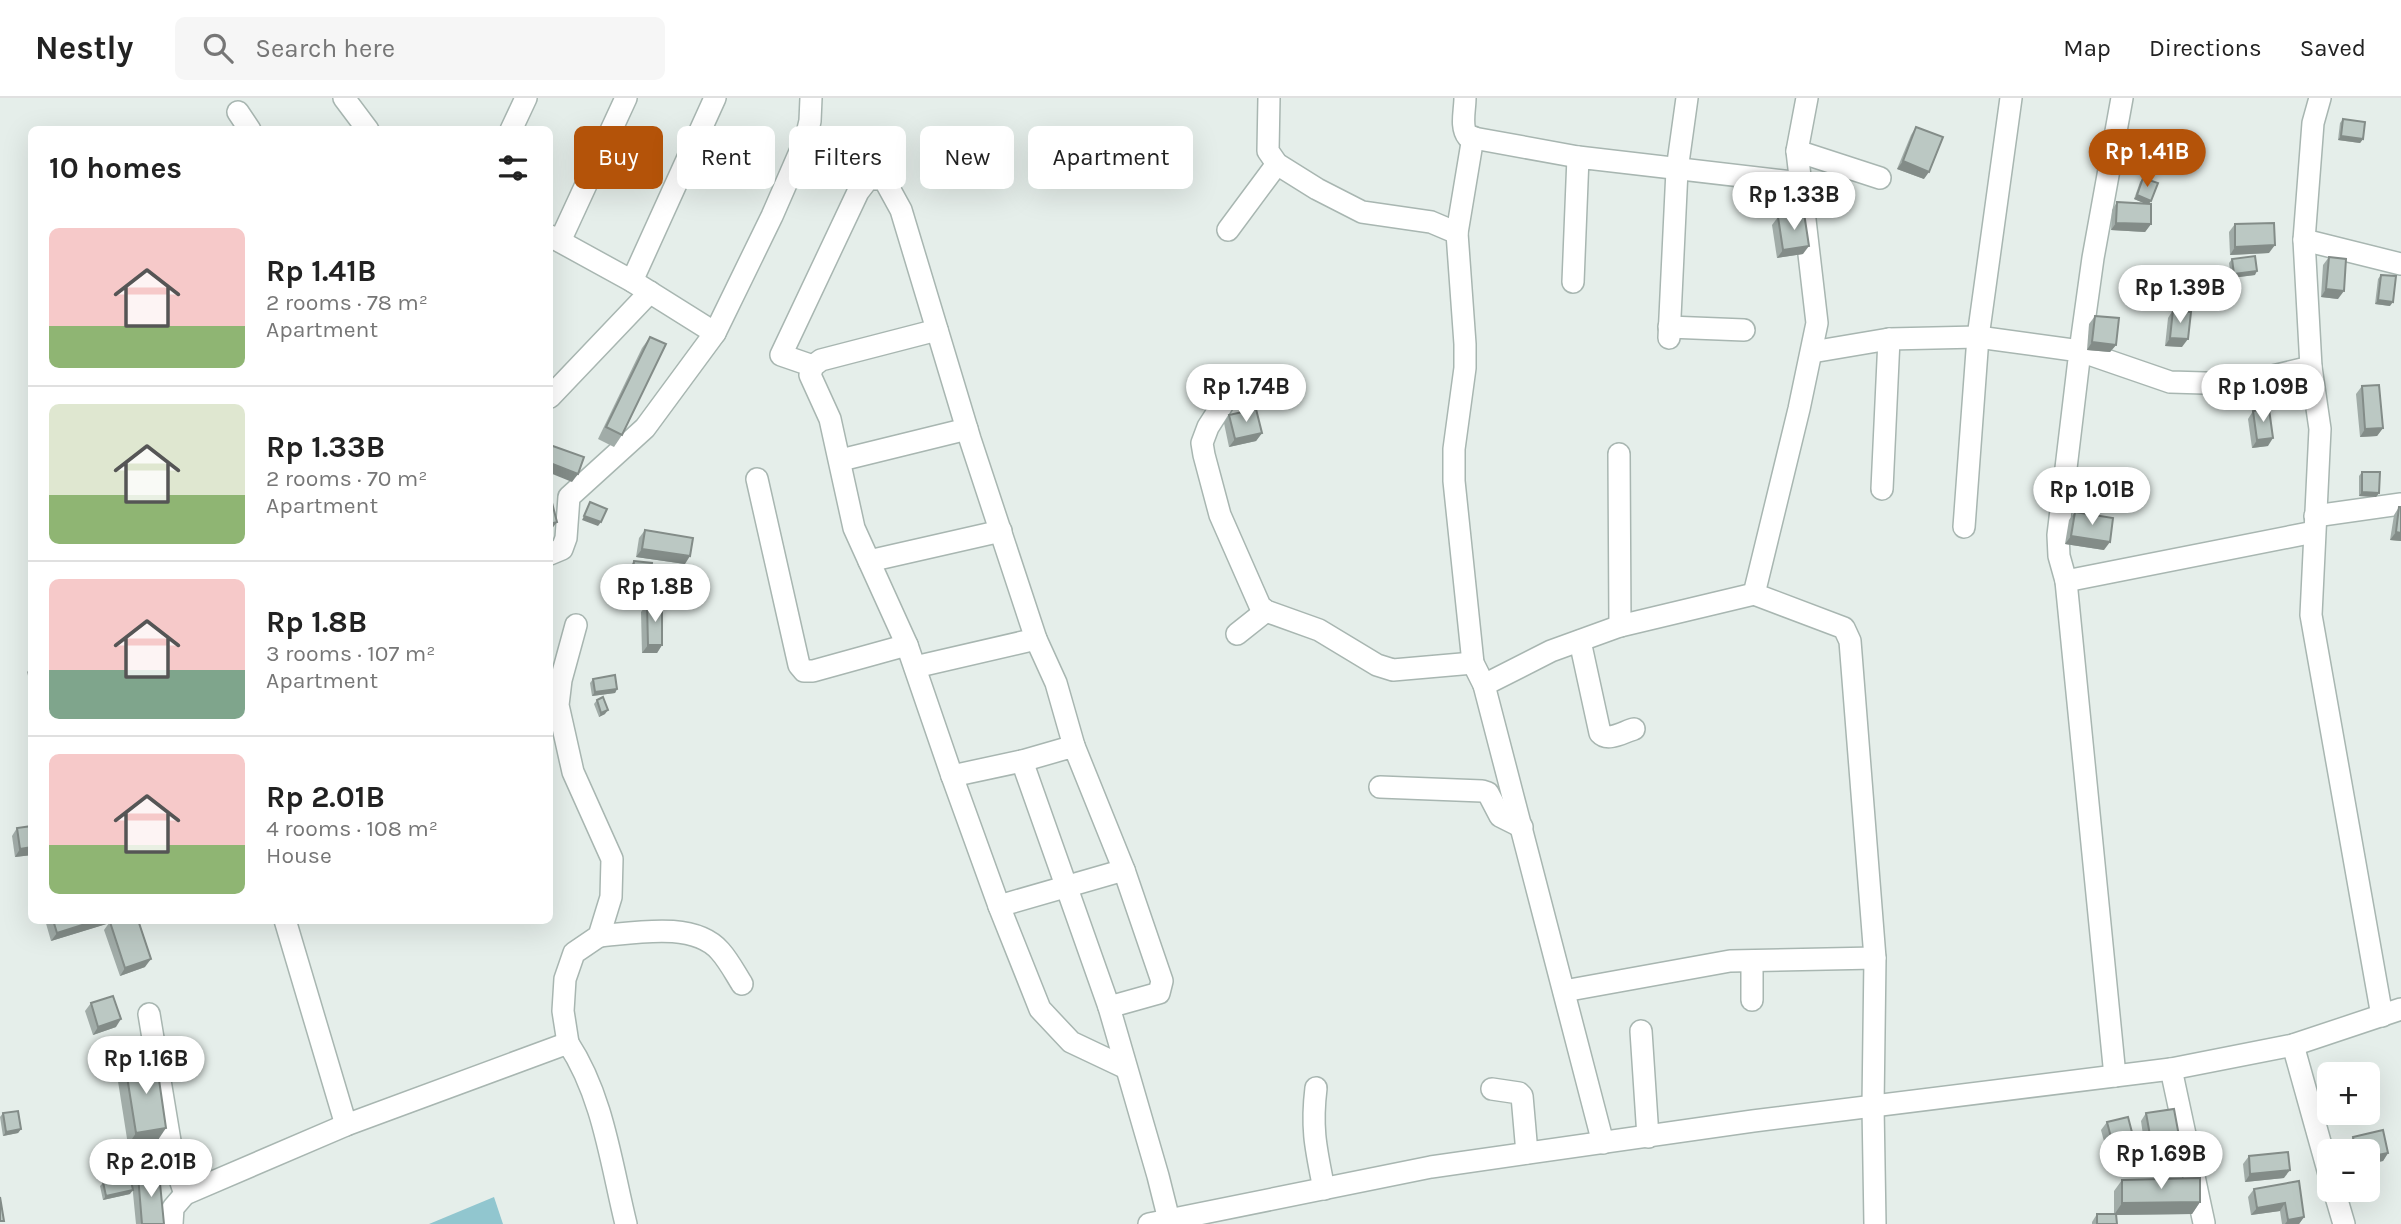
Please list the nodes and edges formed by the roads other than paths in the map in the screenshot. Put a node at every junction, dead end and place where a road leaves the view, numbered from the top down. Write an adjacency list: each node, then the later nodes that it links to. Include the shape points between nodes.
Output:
1 (344, 98): 15 (street)
2 (526, 98): 16 (street)
3 (626, 98): 26 (street)
4 (715, 98): 31 (street)
5 (811, 98): 34 (street, via 806,138)
6 (1269, 98): 20 (street, via 1268,151)
7 (1465, 98): 17 (street, via 1464,132)
8 (1687, 98): 21 (street)
9 (1807, 98): 18 (street)
10 (2011, 98): 35 (street)
11 (2122, 98): 37 (street)
12 (2320, 98): 28 (street, via 2312,133)
13 (238, 112): 14 (street)
14 (247, 126)
15 (365, 126)
16 (513, 126)
17 (1474, 138): 19 (street); 25 (street)
18 (1797, 151): 22 (street); 23 (street)
19 (1578, 157): 21 (street); 30 (street)
20 (1277, 164): 24 (street); 25 (street, via 1362,212 1431,222)
21 (1677, 170): 23 (street); 33 (street, via 1669,333)
22 (1881, 178)
23 (1801, 183): 38 (street, via 1817,323)
24 (1228, 230)
25 (1457, 233): 64 (street, via 1465,368 1454,481)
26 (553, 236)
27 (553, 239): 31 (street)
28 (2304, 240): 29 (street); 40 (street)
29 (2401, 264)
30 (1573, 282)
31 (641, 286): 34 (street); 41 (street)
32 (937, 330): 39 (street, via 821,360); 39 (street, via 901,211 884,179 868,179 781,355); 43 (street)
33 (1744, 330)
34 (715, 333): 49 (street, via 645,428)
35 (1979, 337): 36 (street); 37 (street); 51 (street)
36 (1889, 339): 38 (street); 47 (street)
37 (2080, 351): 40 (street, via 2170,382 2239,384); 55 (street, via 2058,535)
38 (1812, 352): 56 (street)
39 (813, 366): 45 (street, via 810,374 830,419)
40 (2311, 367): 50 (street, via 2320,429)
41 (553, 393)
42 (1224, 402): 57 (street, via 1208,427 1202,443 1204,455 1220,515)
43 (967, 429): 45 (street); 52 (street)
44 (1619, 454): 59 (street)
45 (841, 460): 54 (street, via 854,528)
46 (757, 479): 63 (street, via 804,671)
47 (1882, 489)
48 (2401, 504): 50 (street)
49 (558, 506): 53 (street, via 566,538 562,550)
50 (2314, 524): 55 (street); 84 (street, via 2311,615)
51 (1964, 527)
52 (1001, 531): 54 (street); 61 (street)
53 (553, 553)
54 (869, 561): 63 (street)
55 (2066, 581): 91 (street)
56 (1754, 594): 59 (street); 78 (street, via 1844,628 1849,635)
57 (1266, 611): 60 (street); 64 (street, via 1319,630 1392,670)
58 (576, 625): 77 (street, via 558,705 573,772 612,859 611,897)
59 (1620, 626): 62 (street)
60 (1237, 634)
61 (1036, 639): 65 (street); 68 (street, via 1056,683)
62 (1580, 641): 66 (street); 67 (street, via 1600,733 1608,737)
63 (907, 645): 65 (street)
64 (1473, 663): 66 (street)
65 (915, 667): 70 (street)
66 (1484, 685): 72 (street)
67 (1634, 729)
68 (1074, 746): 69 (street); 73 (street)
69 (1022, 761): 70 (street); 74 (street)
70 (952, 776): 75 (street)
71 (1380, 787): 72 (street, via 1482,790 1500,816)
72 (1522, 827): 81 (street)
73 (1124, 870): 74 (street); 83 (street, via 1162,987 1159,993)
74 (1066, 887): 75 (street); 83 (street)
75 (999, 906): 89 (street, via 1040,1009 1071,1042)
76 (286, 924): 95 (street)
77 (599, 936): 80 (street, via 694,935 720,950); 87 (street, via 574,953 565,979)
78 (1875, 958): 79 (street); 94 (street)
79 (1752, 961): 81 (street); 82 (street)
80 (742, 984)
81 (1564, 991): 98 (street)
82 (1752, 1000)
83 (1109, 1007): 89 (street)
84 (2391, 1013): 88 (street)
85 (149, 1014): 101 (street, via 173,1159)
86 (1641, 1031): 96 (street)
87 (568, 1043): 95 (street); 106 (street, via 597,1103)
88 (2293, 1045): 90 (street); 97 (street)
89 (1126, 1068): 103 (street, via 1158,1177)
90 (2171, 1069): 91 (street); 104 (street)
91 (2115, 1076): 94 (street)
92 (1316, 1088): 100 (street, via 1314,1140)
93 (1492, 1089): 99 (street, via 1522,1096)
94 (1873, 1106): 96 (street); 107 (street)
95 (346, 1125): 101 (street)
96 (1648, 1137): 98 (street)
97 (2319, 1139)
98 (1603, 1143): 99 (street)
99 (1527, 1153): 100 (street)
100 (1324, 1189): 103 (street)
101 (185, 1194): 105 (street, via 173,1208)
102 (2338, 1202): 108 (street)
103 (1159, 1222)
104 (2204, 1223)
105 (172, 1224)
106 (626, 1224)
107 (1875, 1224)
108 (2344, 1224)

